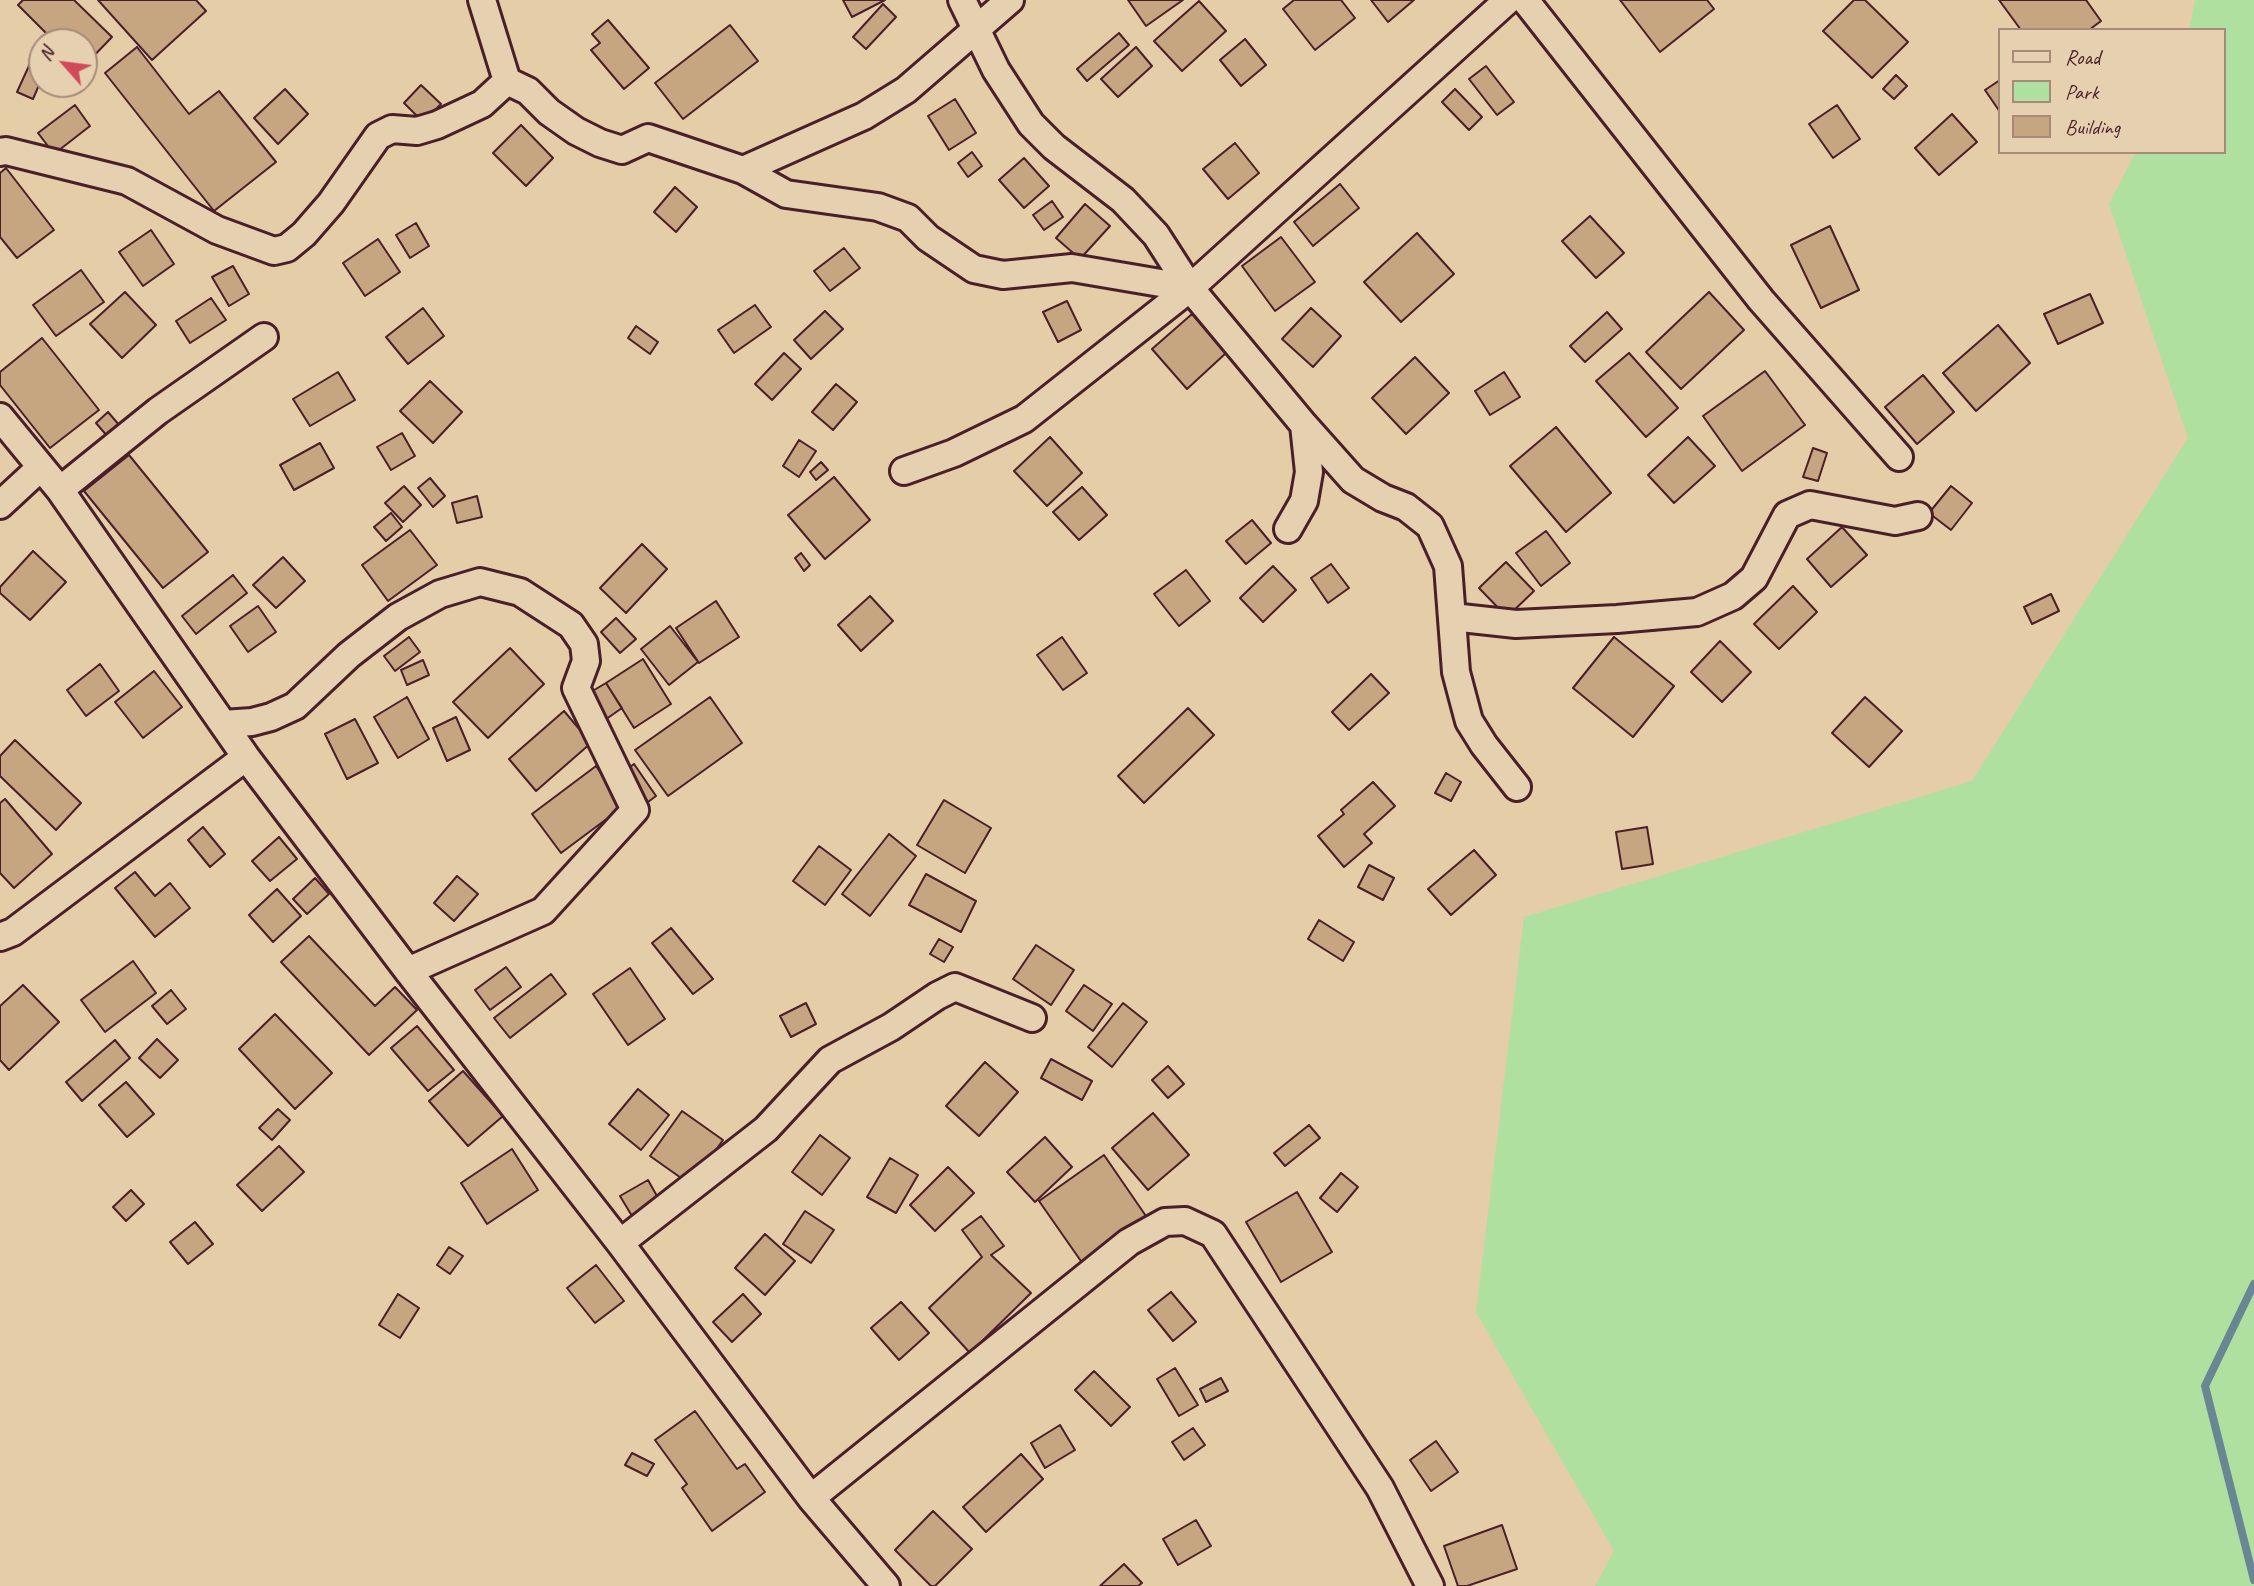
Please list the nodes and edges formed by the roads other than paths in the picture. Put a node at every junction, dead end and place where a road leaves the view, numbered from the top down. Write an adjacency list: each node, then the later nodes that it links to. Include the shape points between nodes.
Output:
1 (962, 0): 6 (street)
2 (1010, 0): 6 (street)
3 (1508, 0): 10 (street)
4 (1525, 0): 14 (street, via 1761,300)
5 (484, 1): 7 (street)
6 (978, 30): 9 (street, via 905,90 864,116); 10 (street, via 996,70 1031,124 1123,200 1156,235)
7 (507, 81): 8 (street, via 482,104 448,120 417,131 392,128 377,136 304,234 288,248 274,251 217,230 127,181); 9 (street, via 600,143 622,150 648,138)
8 (0, 152)
9 (743, 170): 10 (street, via 786,194 878,206 908,218 928,238 974,269 1003,275 1072,268)
10 (1189, 288): 13 (street); 16 (street, via 1024,419)
11 (264, 337): 17 (street, via 158,411)
12 (0, 417): 15 (street)
13 (1304, 425): 20 (street, via 1309,472 1304,501); 21 (street, via 1353,481 1406,507 1430,526 1448,566)
14 (1899, 457)
15 (40, 468): 17 (street); 18 (street)
16 (904, 471)
17 (60, 490): 22 (street)
18 (0, 505)
19 (1919, 516): 21 (street, via 1895,521 1810,505 1787,515 1754,578 1733,596 1697,612 1516,624)
20 (1288, 529)
21 (1452, 617): 24 (street, via 1456,672 1469,721)
22 (223, 724): 23 (street); 26 (street, via 252,722 295,706 398,617 440,594 480,582 520,592 571,625 584,644 586,661 576,688 635,810 543,911)
23 (246, 757): 25 (street, via 13,932); 26 (street)
24 (1517, 787)
25 (0, 937)
26 (408, 971): 28 (street)
27 (1032, 1018): 28 (street, via 956,987 937,996 830,1060 766,1129)
28 (620, 1243): 29 (street)
29 (811, 1498): 30 (street); 31 (street, via 1129,1242 1165,1222 1185,1222 1213,1234 1380,1488)
30 (886, 1586)
31 (1430, 1586)

